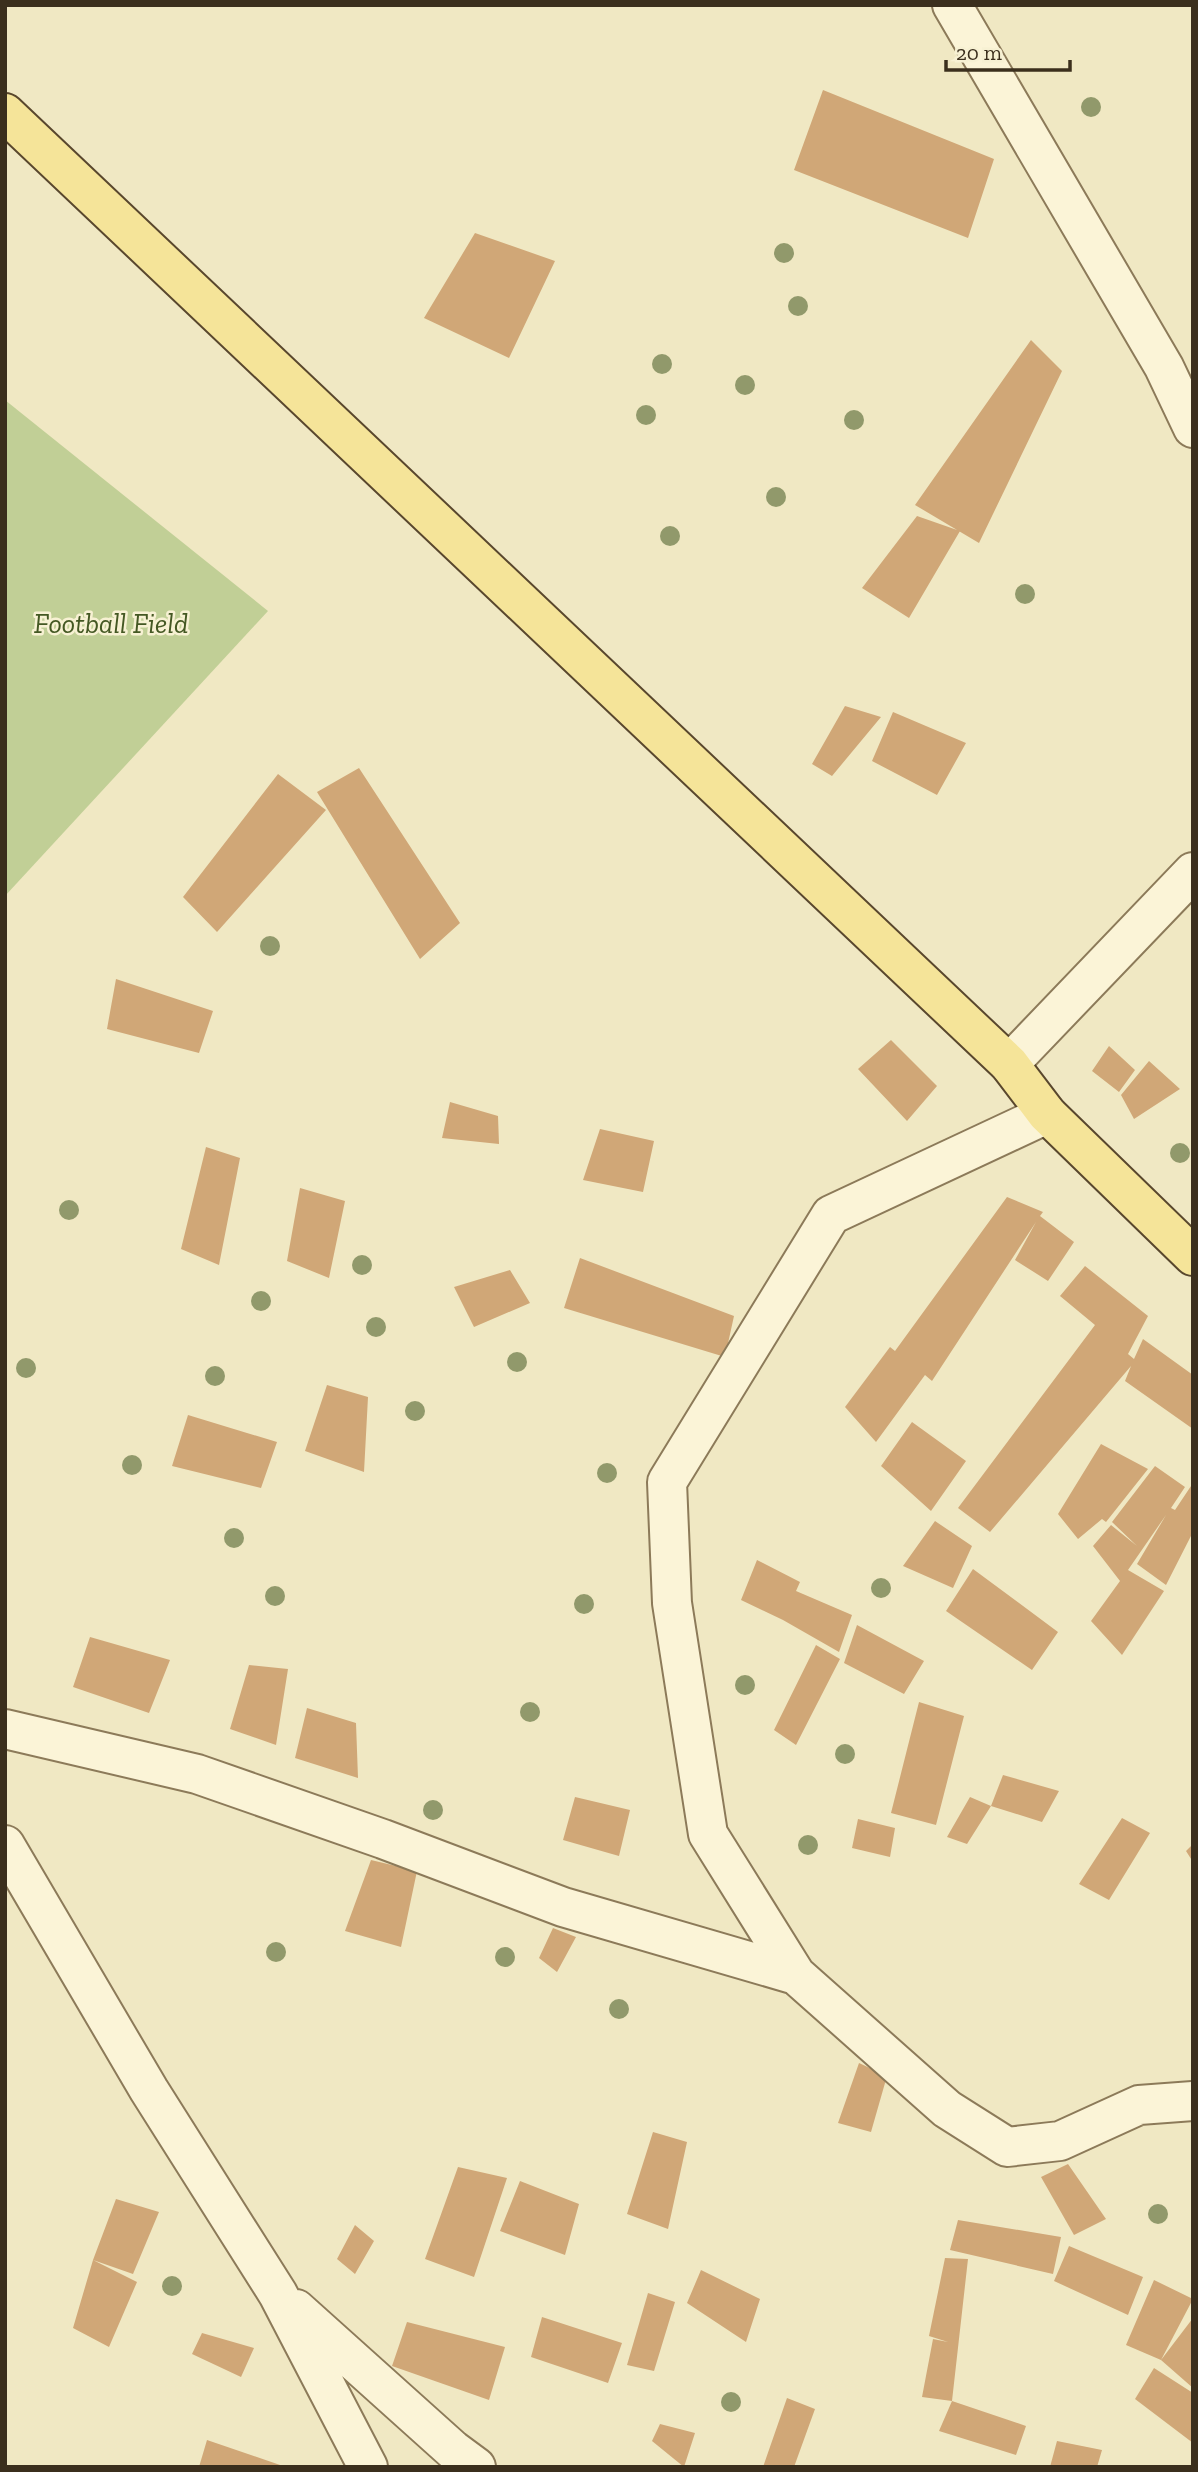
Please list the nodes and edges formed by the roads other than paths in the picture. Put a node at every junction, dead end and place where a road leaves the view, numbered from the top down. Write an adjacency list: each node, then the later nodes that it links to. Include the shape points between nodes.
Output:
1 (952, 5): 3 (street, via 1164,367)
2 (5, 113): 5 (main road)
3 (1193, 428)
4 (1190, 879): 5 (street)
5 (1009, 1065): 6 (main road)
6 (1047, 1114): 7 (main road); 10 (street, via 831,1215 667,1482 672,1603 708,1834)
7 (1193, 1256)
8 (5, 1729): 10 (street, via 197,1774 563,1907)
9 (5, 1845): 12 (street, via 149,2090)
10 (796, 1975): 11 (street, via 947,2109 1007,2147 1060,2141 1139,2105)
11 (1193, 2101)
12 (278, 2294): 13 (street); 14 (street)
13 (368, 2467)
14 (476, 2467)

